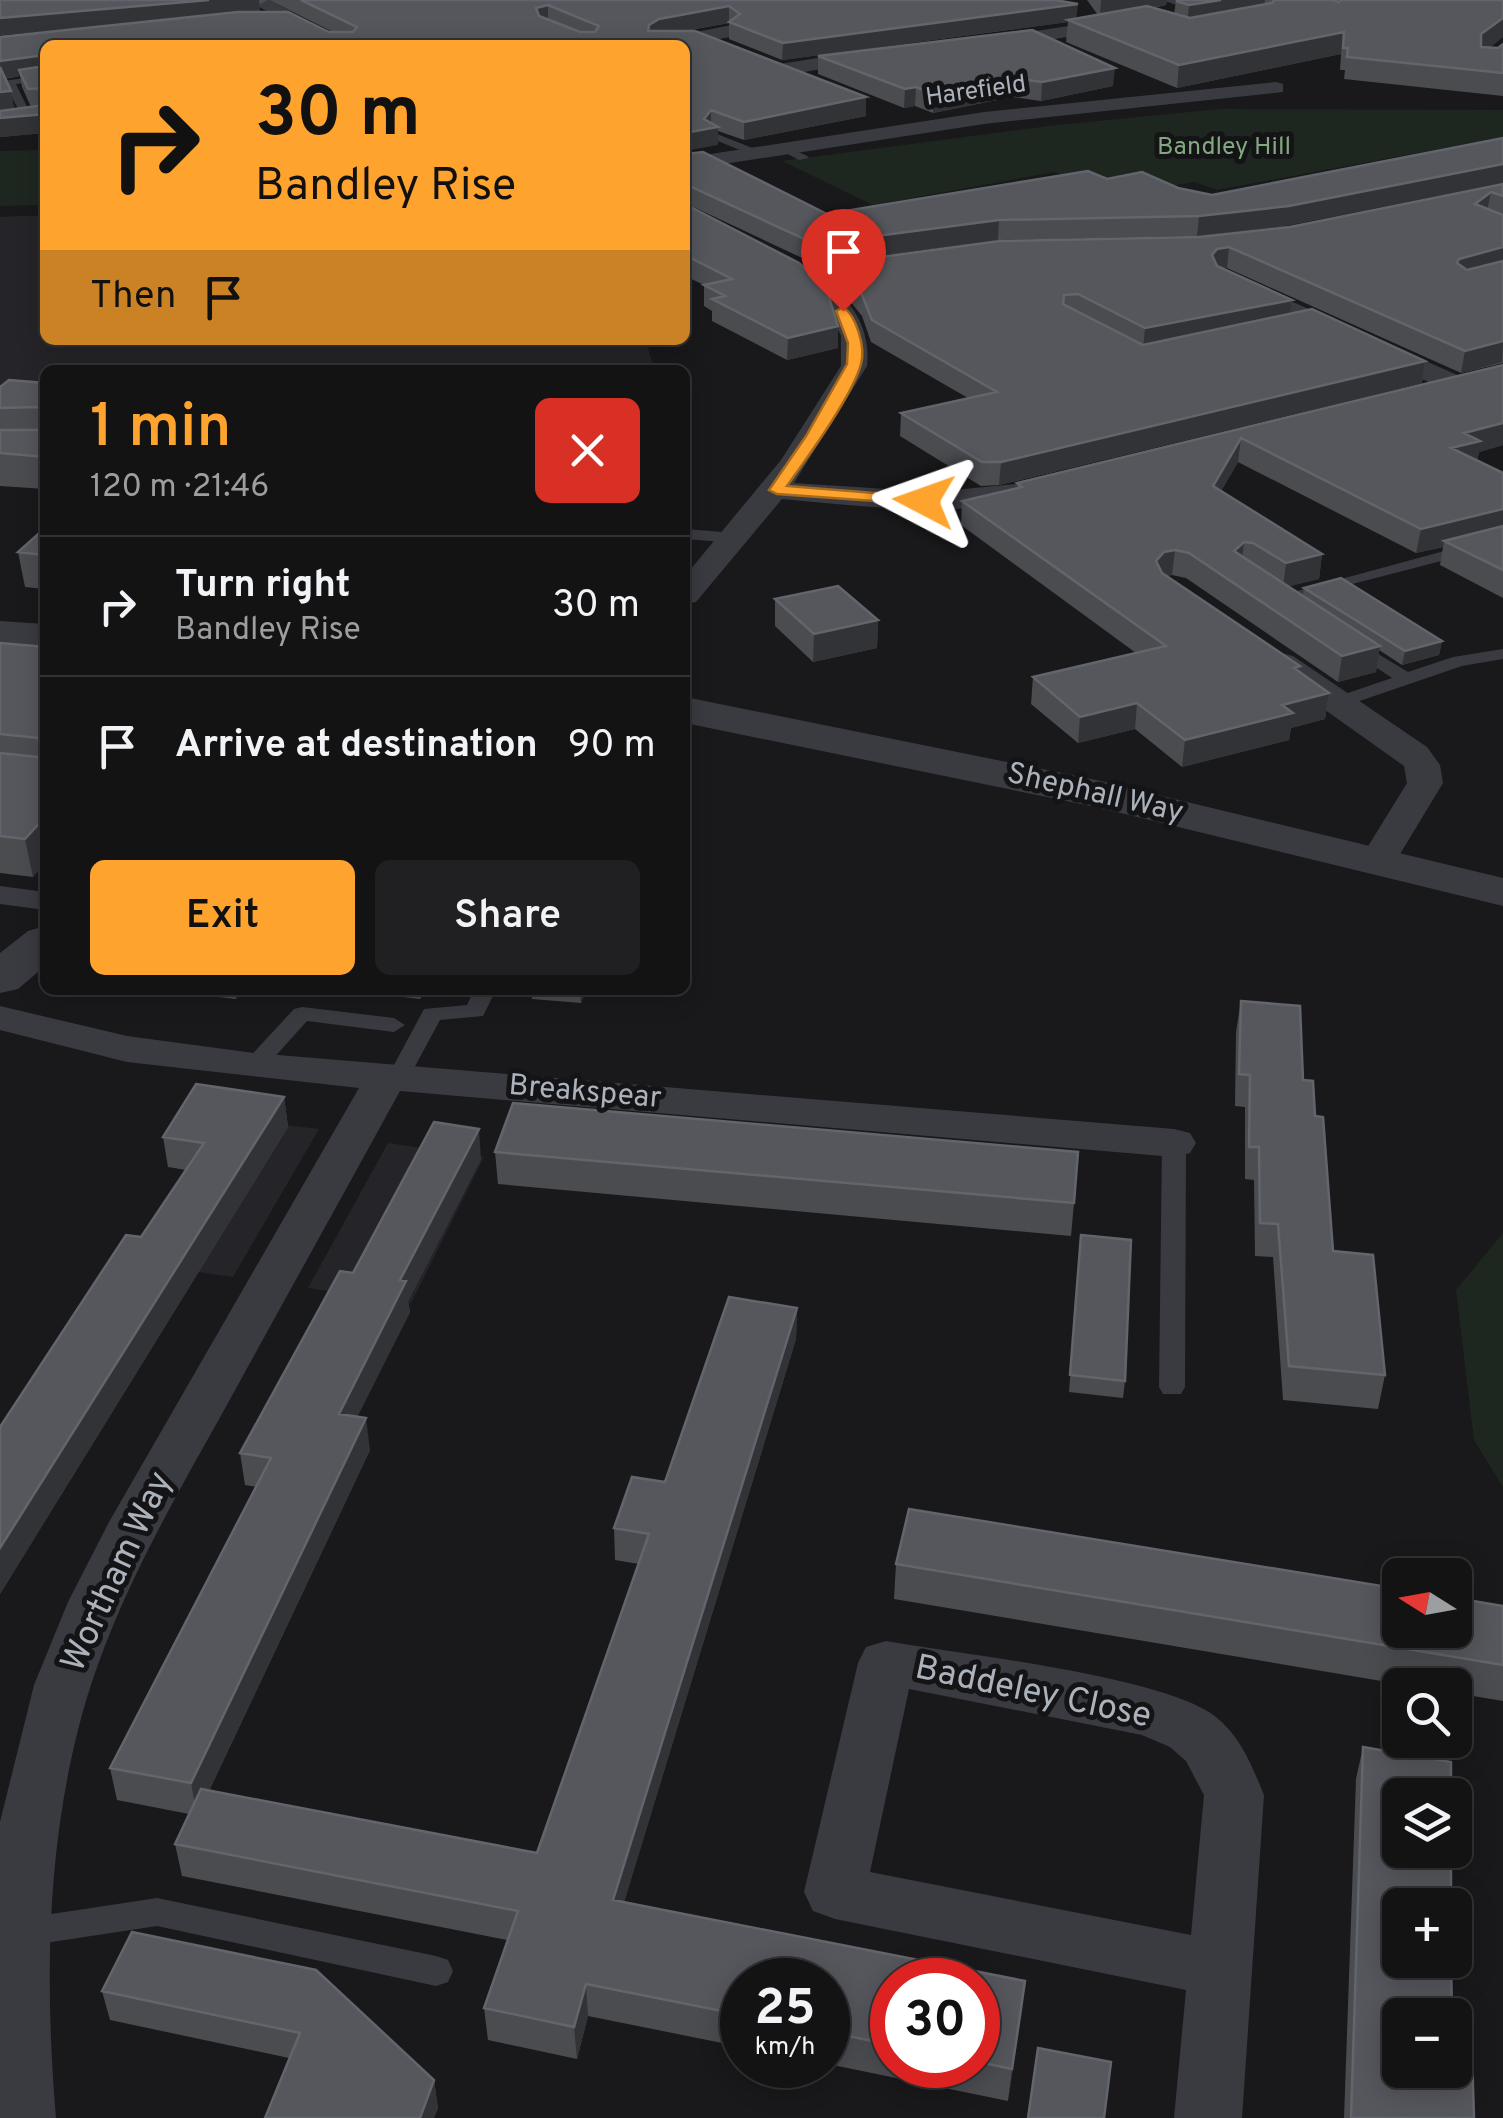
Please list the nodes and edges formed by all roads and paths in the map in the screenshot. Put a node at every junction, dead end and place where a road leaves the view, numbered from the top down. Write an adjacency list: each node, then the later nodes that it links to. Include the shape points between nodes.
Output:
1 (1197, 9): 3 (street)
2 (254, 12): 7 (street, via 296,20)
3 (1156, 12): 6 (street)
4 (742, 29): 5 (street)
5 (699, 38): 8 (street); 10 (street)
6 (1034, 38): 9 (street); 11 (street)
7 (336, 40)
8 (688, 40)
9 (961, 47)
10 (728, 50)
11 (1071, 52)
12 (893, 53): 14 (street)
13 (758, 62): 14 (street)
14 (780, 70): 17 (street)
15 (40, 79): 21 (lane, via 9,82)
16 (1141, 85): 19 (street)
17 (826, 88)
18 (1276, 88): 19 (street, Harefield)
19 (1164, 98): 23 (street, Harefield)
20 (892, 114): 23 (street)
21 (36, 116): 22 (street)
22 (0, 120)
23 (924, 127): 25 (street, Harefield)
24 (712, 134): 26 (lane)
25 (782, 147): 26 (street, Harefield); 27 (lane)
26 (751, 151): 28 (street, Harefield)
27 (803, 158)
28 (690, 163)
29 (767, 252): 31 (street)
30 (914, 261): 31 (street)
31 (810, 276): 37 (street, via 843,311 854,364)
32 (1226, 278): 34 (street, via 1310,325)
33 (1488, 377): 34 (street)
34 (1455, 384): 35 (street)
35 (1418, 394)
36 (1050, 487): 37 (street, via 1000,498 924,501)
37 (777, 490): 39 (street)
38 (690, 534): 39 (lane)
39 (736, 538): 41 (street)
40 (1503, 540): 42 (lane)
41 (690, 589)
42 (1283, 598)
43 (0, 633): 44 (street)
44 (40, 636)
45 (1344, 638): 48 (lane)
46 (1248, 640): 49 (street)
47 (1502, 654): 48 (lane, via 1459,660)
48 (1406, 680): 49 (lane)
49 (1339, 702): 51 (street, via 1414,755 1426,775)
50 (690, 711): 51 (street, Shephall Way, via 850,740)
51 (1378, 860): 52 (street, Shephall Way)
52 (1503, 892)
53 (0, 895): 54 (street)
54 (40, 900)
55 (40, 946): 56 (street)
56 (0, 978)
57 (482, 995): 59 (lane, via 475,1010 432,1014)
58 (0, 1018): 59 (street, Breakspear, via 127,1049 254,1066)
59 (393, 1060): 60 (street, Breakspear); 62 (street, Wortham Way, via 90,1614 50,1724 29,1820)
60 (1174, 1143): 61 (lane)
61 (1172, 1388)
62 (16, 1933): 64 (lane, via 156,1912); 65 (street, Wortham Way, via 14,2028)
63 (1220, 1969): 63 (street, Baddeley Close, via 836,1892 886,1663 1120,1705 1191,1730 1207,1744 1234,1795); 66 (street, Baddeley Close)
64 (436, 1971)
65 (22, 2118)
66 (1208, 2118)

